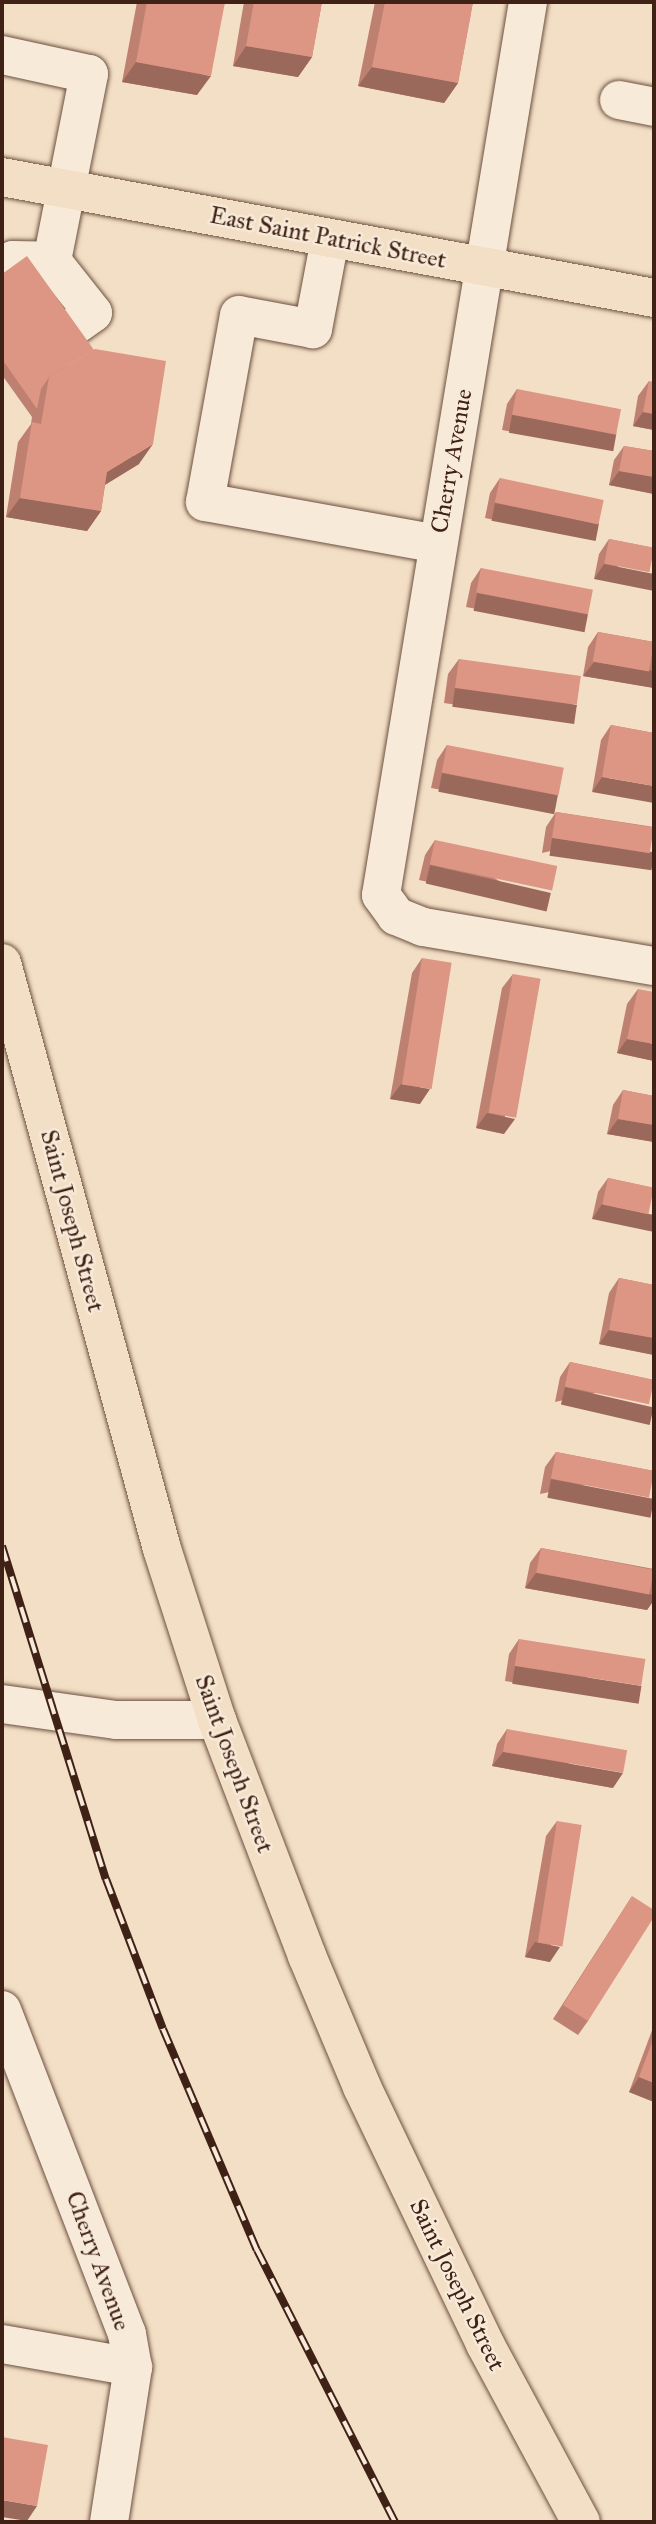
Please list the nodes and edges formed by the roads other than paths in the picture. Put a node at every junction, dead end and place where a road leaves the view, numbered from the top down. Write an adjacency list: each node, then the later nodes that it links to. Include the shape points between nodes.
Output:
1 (528, 2): 7 (street, Cherry Avenue)
2 (2, 55): 4 (street, via 89,74)
3 (2, 177): 4 (main road, East Saint Patrick Street)
4 (65, 188): 5 (main road, East Saint Patrick Street); 8 (street)
5 (330, 239): 7 (main road, East Saint Patrick Street); 11 (street, via 313,329 239,315 205,502)
6 (2, 267): 8 (street, via 13,260)
7 (482, 267): 9 (main road, East Saint Patrick Street); 11 (street, Cherry Avenue)
8 (56, 280): 10 (street, via 93,313)
9 (654, 298)
10 (69, 330)
11 (438, 544): 13 (street, Cherry Avenue, via 381,895 396,916 423,927)
12 (2, 963): 15 (main road, Saint Joseph Street, via 162,1549)
13 (654, 966)
14 (2, 1704): 15 (street, via 116,1720)
15 (217, 1720): 20 (main road, Saint Joseph Street, via 362,2087 485,2344)
16 (2, 2010): 18 (street, Cherry Avenue, via 113,2295)
17 (2, 2344): 18 (street)
18 (133, 2367): 19 (street, Cherry Avenue)
19 (109, 2522)
20 (580, 2522)

